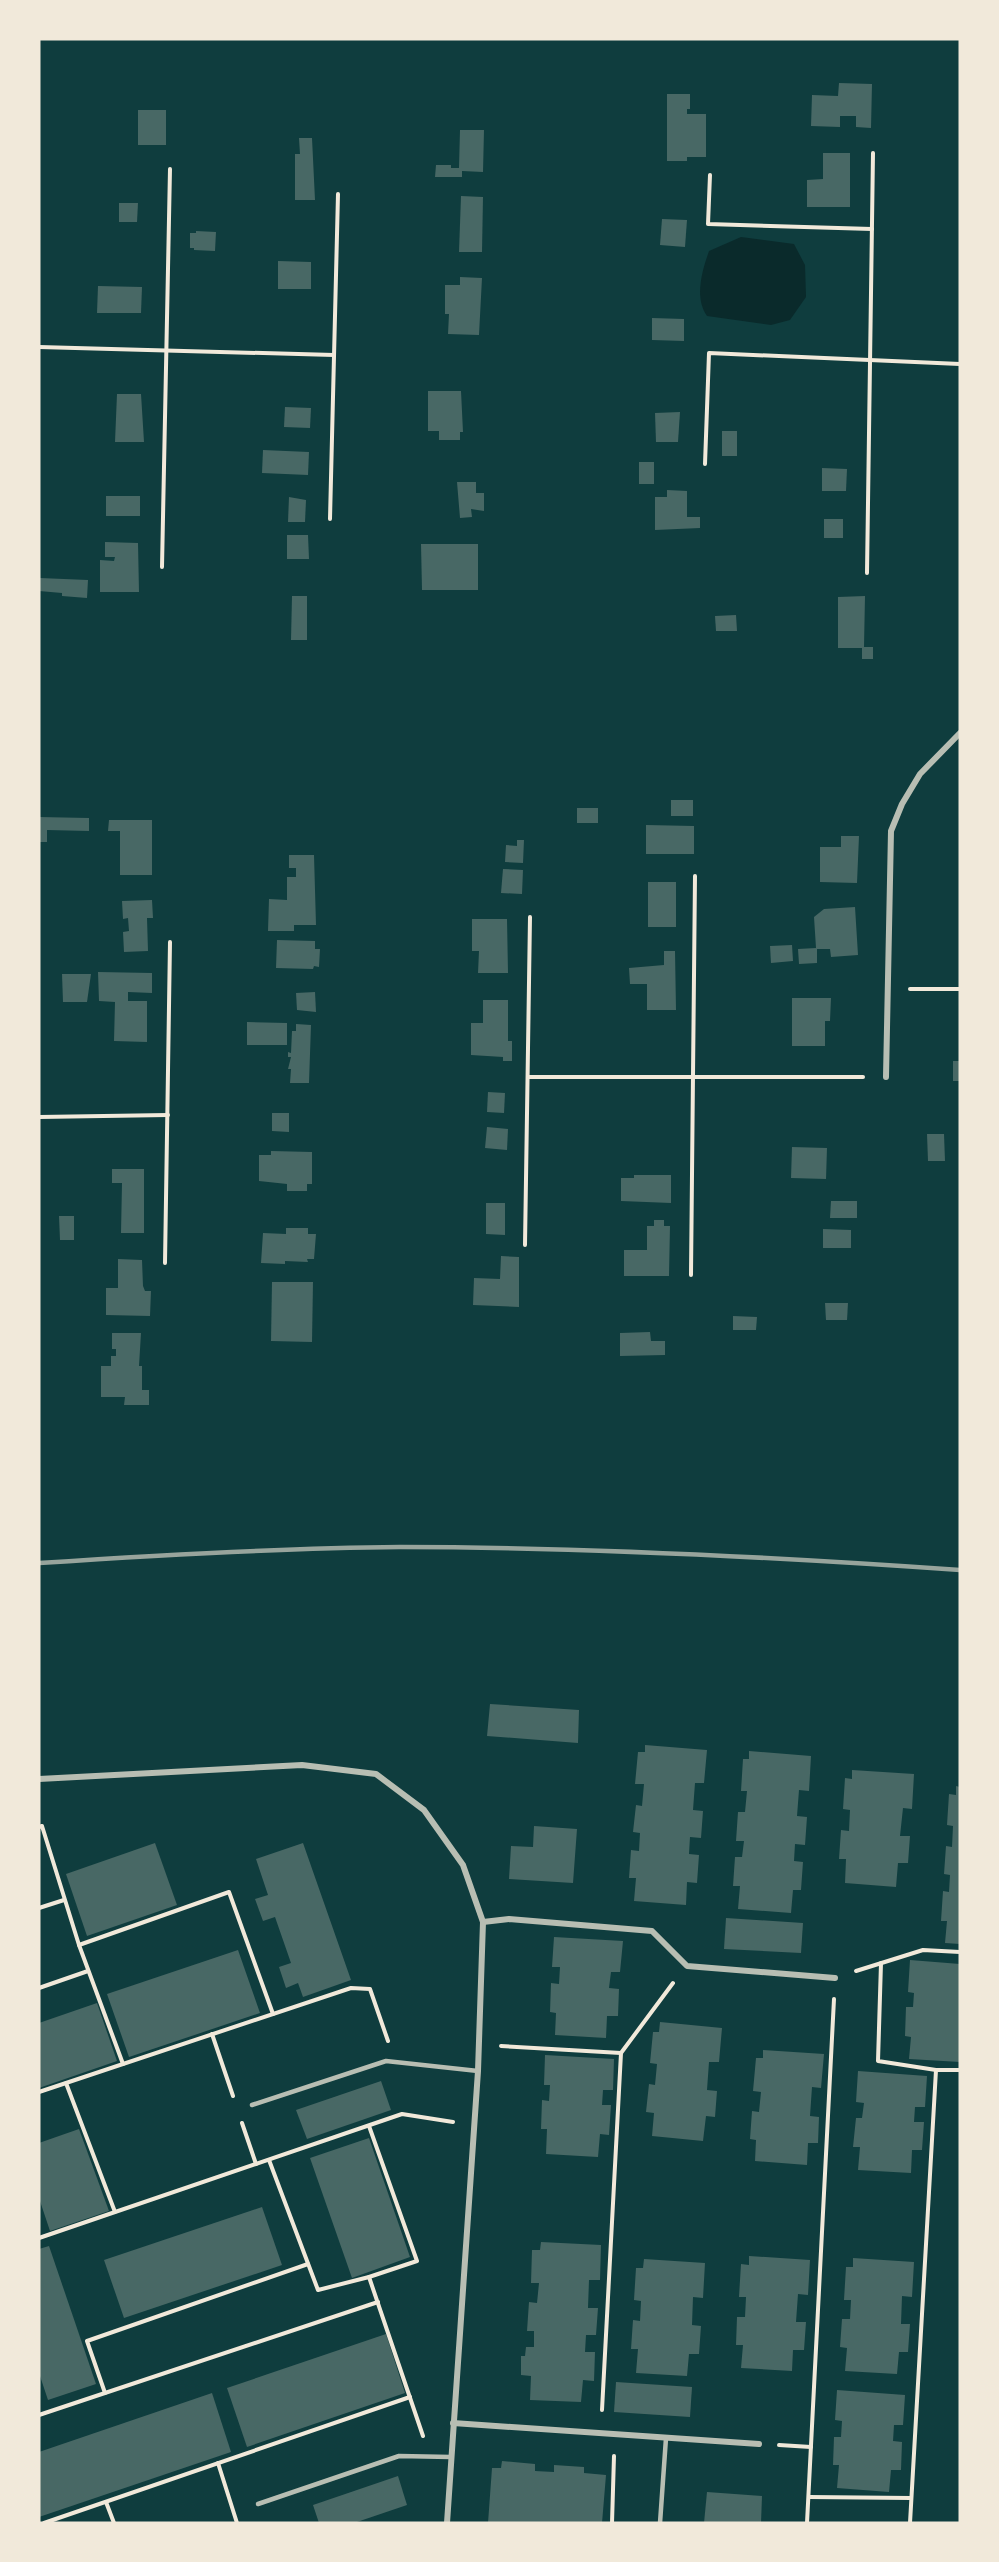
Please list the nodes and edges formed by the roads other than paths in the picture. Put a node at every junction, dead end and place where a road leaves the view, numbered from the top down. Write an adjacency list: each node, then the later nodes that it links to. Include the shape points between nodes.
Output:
1 (960, 733): 2 (street, via 920,774 891,831)
2 (886, 1077)
3 (39, 1779): 4 (street, via 302,1765 376,1774 424,1810 463,1865)
4 (483, 1922): 5 (street, via 509,1919 652,1931 687,1966); 6 (street)
5 (835, 1978)
6 (478, 2071): 7 (lane, via 386,2061); 8 (street)
7 (252, 2105)
8 (453, 2423): 9 (street); 11 (street)
9 (666, 2438): 10 (street); 14 (lane)
10 (759, 2444)
11 (451, 2457): 12 (lane, via 399,2456); 13 (street)
12 (258, 2504)
13 (447, 2523)
14 (660, 2523)

